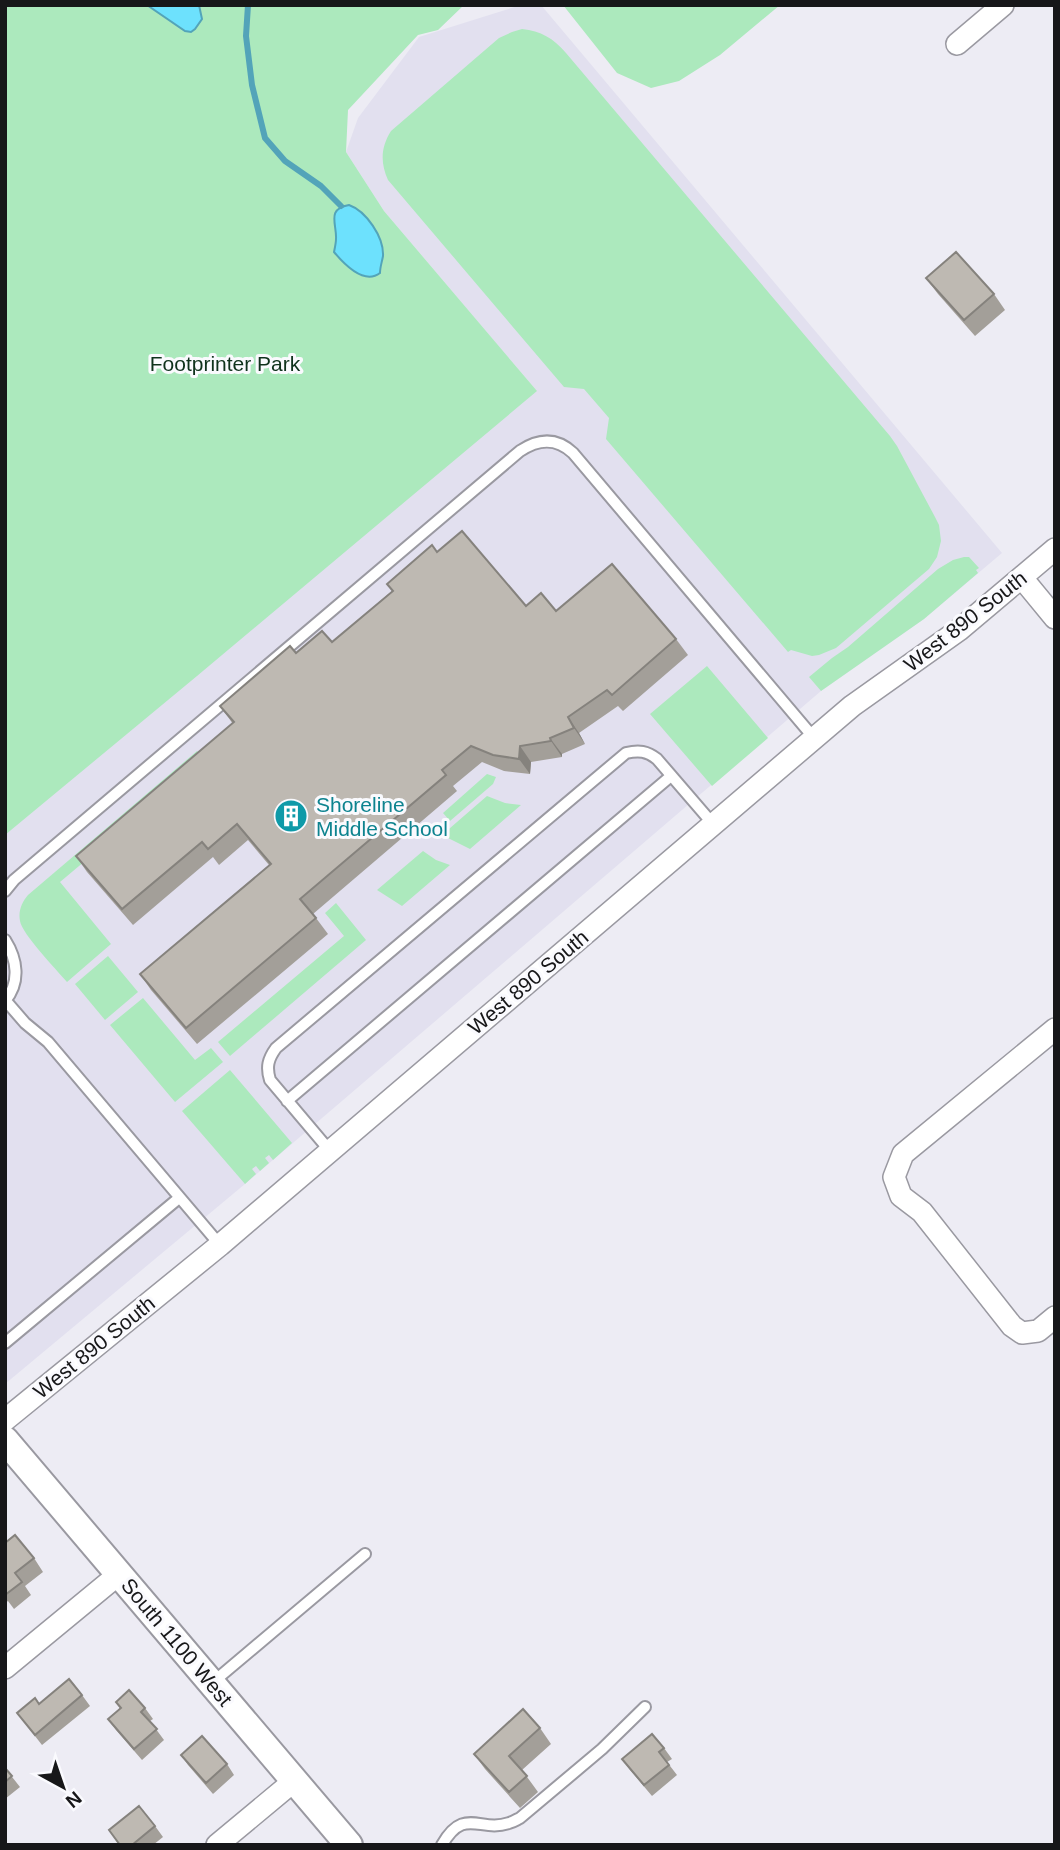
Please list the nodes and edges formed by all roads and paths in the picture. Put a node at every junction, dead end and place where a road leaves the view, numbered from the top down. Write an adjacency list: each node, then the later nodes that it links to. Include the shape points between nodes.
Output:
1 (1003, 5): 2 (street)
2 (957, 44)
3 (1055, 549): 4 (street, West 890 South)
4 (1022, 578): 5 (street); 6 (street, West 890 South)
5 (1055, 618)
6 (814, 738): 8 (street, West 890 South); 9 (lane, via 573,453 557,442 539,442 509,460)
7 (671, 776): 8 (lane); 13 (lane); 13 (lane, via 648,752 626,753 397,945 270,1056 270,1080)
8 (713, 824): 14 (street, West 890 South)
9 (5, 891)
10 (5, 940): 11 (lane, via 16,965 13,987)
11 (5, 1001): 15 (lane, via 48,1042)
12 (1055, 1029): 17 (street, via 903,1154 894,1177 901,1196 922,1212 1012,1326 1022,1334 1038,1331)
13 (287, 1101): 14 (lane)
14 (330, 1151): 16 (street, West 890 South)
15 (179, 1198): 16 (lane); 18 (lane)
16 (220, 1245): 19 (street, West 890 South)
17 (1055, 1317)
18 (5, 1343)
19 (5, 1420)
20 (5, 1440): 22 (street, South 1100 West)
21 (365, 1554): 24 (lane)
22 (119, 1574): 23 (street); 24 (street, South 1100 West)
23 (5, 1668)
24 (212, 1683): 26 (street, South 1100 West)
25 (645, 1707): 29 (lane, via 603,1749 520,1818 509,1824 466,1823)
26 (294, 1781): 27 (street); 28 (street, South 1100 West)
27 (217, 1845)
28 (349, 1845)
29 (442, 1845)

